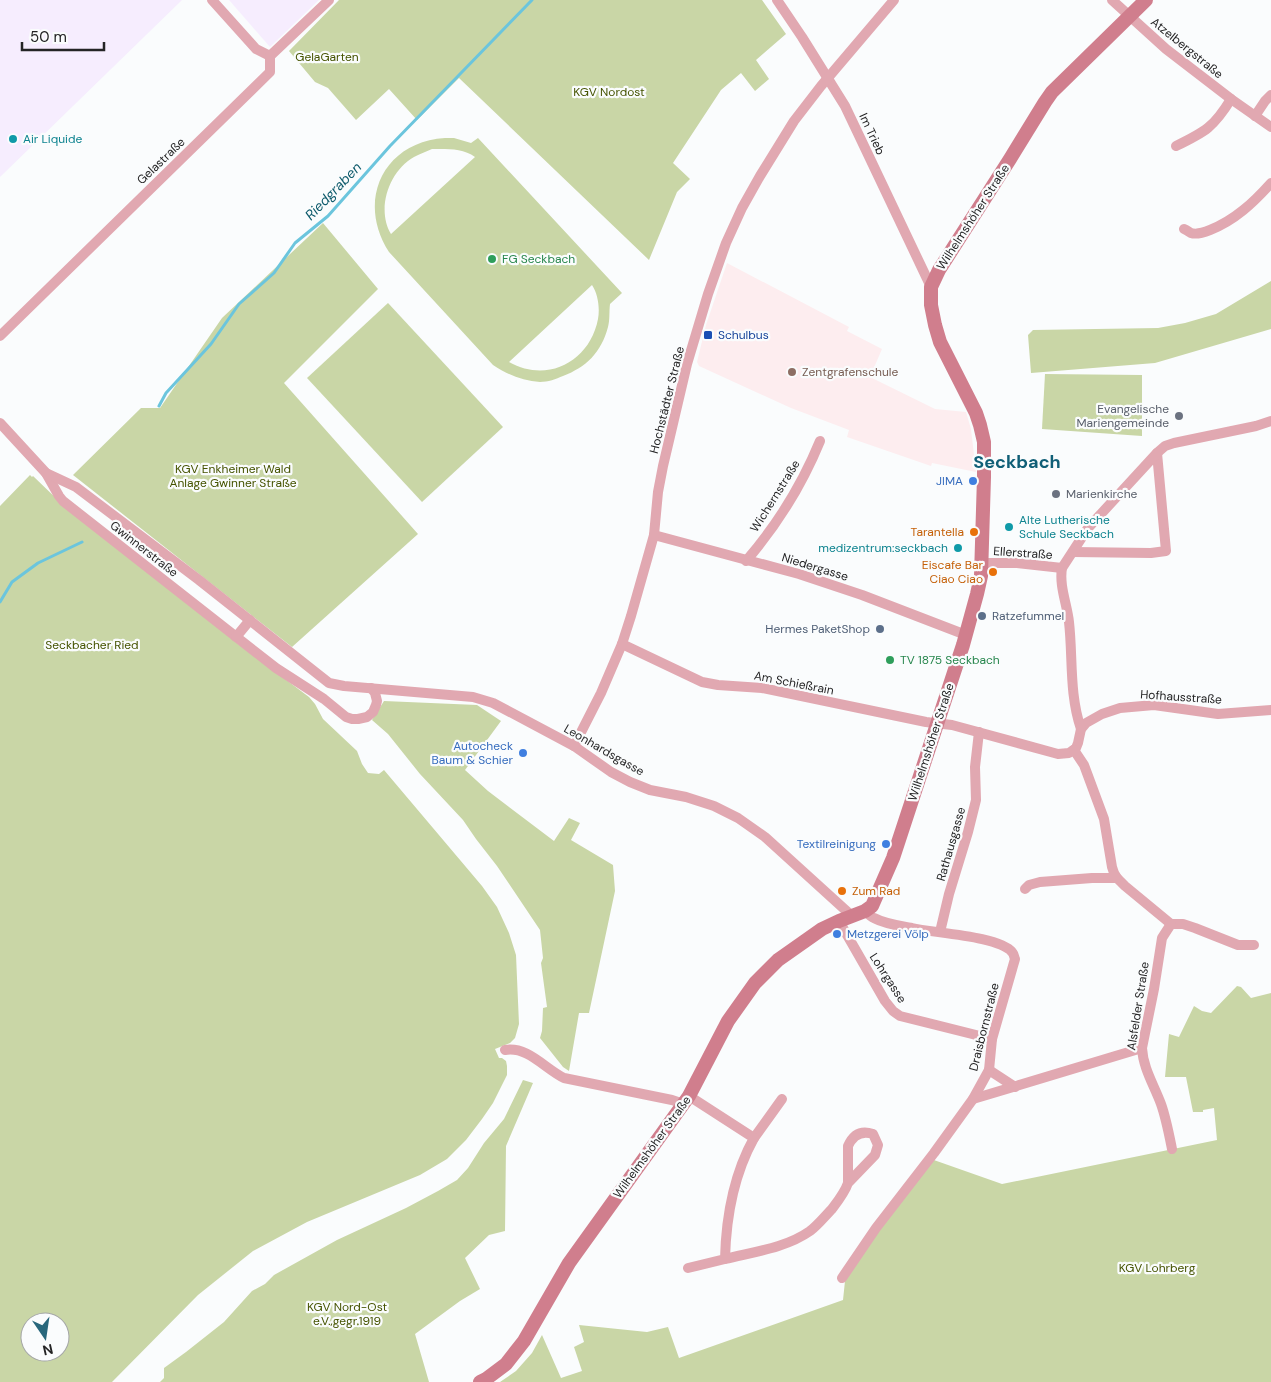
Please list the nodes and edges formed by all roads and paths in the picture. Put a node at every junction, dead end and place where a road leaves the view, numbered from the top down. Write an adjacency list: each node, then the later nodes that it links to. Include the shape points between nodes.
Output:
1 (212, 0): 8 (street, via 256,49)
2 (329, 0): 8 (street)
3 (777, 0): 9 (street, Im Trieb)
4 (894, 0): 9 (street, Hochstädter Straße)
5 (1112, 0): 7 (street, Atzelbergstraße)
6 (1146, 0): 7 (main road, Wilhelmshöher Straße)
7 (1130, 16): 11 (street, Atzelbergstraße); 17 (main road, Wilhelmshöher Straße, via 1061,82 1045,102)
8 (270, 56): 18 (street, Gelastraße, via 270,72)
9 (828, 78): 17 (street, Im Trieb, via 845,106); 24 (street, Hochstädter Straße, via 794,121 765,168 726,244 705,302 674,416 660,481)
10 (1271, 95): 12 (street)
11 (1230, 99): 12 (street, Atzelbergstraße); 14 (street, via 1213,124)
12 (1255, 116): 13 (street, Atzelbergstraße)
13 (1271, 127)
14 (1176, 146)
15 (1271, 184): 16 (street, via 1236,217 1219,226 1193,234)
16 (1184, 229)
17 (931, 287): 27 (main road, Wilhelmshöher Straße, via 931,305 940,342 976,413 983,436)
18 (0, 336)
19 (1271, 421): 22 (street, via 1174,443)
20 (0, 423): 23 (street, Gwinnerstraße)
21 (820, 441): 26 (street, Wichernstraße, via 783,512)
22 (1157, 453): 25 (street, via 1088,528); 25 (street, via 1166,551)
23 (46, 473): 29 (street, Gwinnerstraße, via 76,487); 31 (street, Gwinnerstraße, via 63,501)
24 (654, 535): 26 (street, Niedergasse); 32 (street, Hochstädter Straße)
25 (1073, 552): 28 (street)
26 (746, 561): 30 (street, Niedergasse, via 862,595)
27 (982, 563): 28 (street, Ellerstraße); 30 (main road, Wilhelmshöher Straße)
28 (1062, 568): 40 (street, via 1075,708)
29 (250, 620): 31 (street); 33 (street, Gwinnerstraße)
30 (966, 635): 39 (main road, Wilhelmshöher Straße)
31 (236, 637): 35 (street, Gwinnerstraße)
32 (622, 644): 39 (street, Am Schießrain, via 702,682 762,688); 42 (street, Hochstädter Straße)
33 (320, 676): 34 (street, Leonhardsgasse, via 332,684); 35 (street, via 319,686)
34 (344, 686): 36 (street, Leonhardsgasse); 37 (street, via 334,694)
35 (308, 688): 37 (street, Gwinnerstraße)
36 (371, 688): 37 (street, via 377,703 367,717 350,719); 42 (street, Leonhardsgasse, via 473,697 493,703)
37 (336, 708)
38 (1271, 710): 40 (street, Hofhausstraße, via 1218,714 1154,705 1131,706 1102,714)
39 (937, 723): 41 (street); 46 (main road, Wilhelmshöher Straße, via 893,858 872,906)
40 (1081, 729): 43 (street)
41 (979, 732): 43 (street, via 1054,754); 48 (street, Rathausgasse, via 976,800)
42 (574, 746): 46 (street, Leonhardsgasse, via 611,772 641,787 714,806 738,818 765,837)
43 (1074, 750): 44 (street, via 1084,765 1104,818 1112,867)
44 (1117, 878): 45 (street, via 1040,882); 47 (street)
45 (1025, 889)
46 (852, 916): 48 (street, Draisbornstraße); 50 (street, Lohrgasse, via 885,1001 893,1011 900,1016); 56 (main road, Wilhelmshöher Straße, via 822,929 790,951 755,983 728,1021)
47 (1171, 924): 49 (street, via 1183,924 1238,945); 51 (street, Alsfelder Straße, via 1162,938)
48 (940, 932): 50 (street, Draisbornstraße, via 988,941 1012,951 1014,955)
49 (1254, 945)
50 (992, 1039): 53 (street, Draisbornstraße)
51 (1142, 1048): 54 (street); 59 (street, Alsfelder Straße, via 1145,1066 1162,1105)
52 (505, 1050): 56 (street, via 530,1056 564,1078 672,1100)
53 (989, 1070): 54 (street); 57 (street, Draisbornstraße)
54 (1015, 1087): 57 (street)
55 (782, 1099): 58 (street)
56 (687, 1100): 58 (street); 64 (main road, Wilhelmshöher Straße, via 568,1263 524,1341 506,1364)
57 (973, 1100): 63 (street, Draisbornstraße)
58 (754, 1138): 61 (street, via 737,1178)
59 (1172, 1149)
60 (848, 1183): 60 (street, via 875,1155 878,1146 873,1134 861,1133 850,1141); 61 (street, via 836,1204 803,1236 783,1245)
61 (725, 1259): 62 (street)
62 (688, 1268)
63 (842, 1278)
64 (480, 1382)

